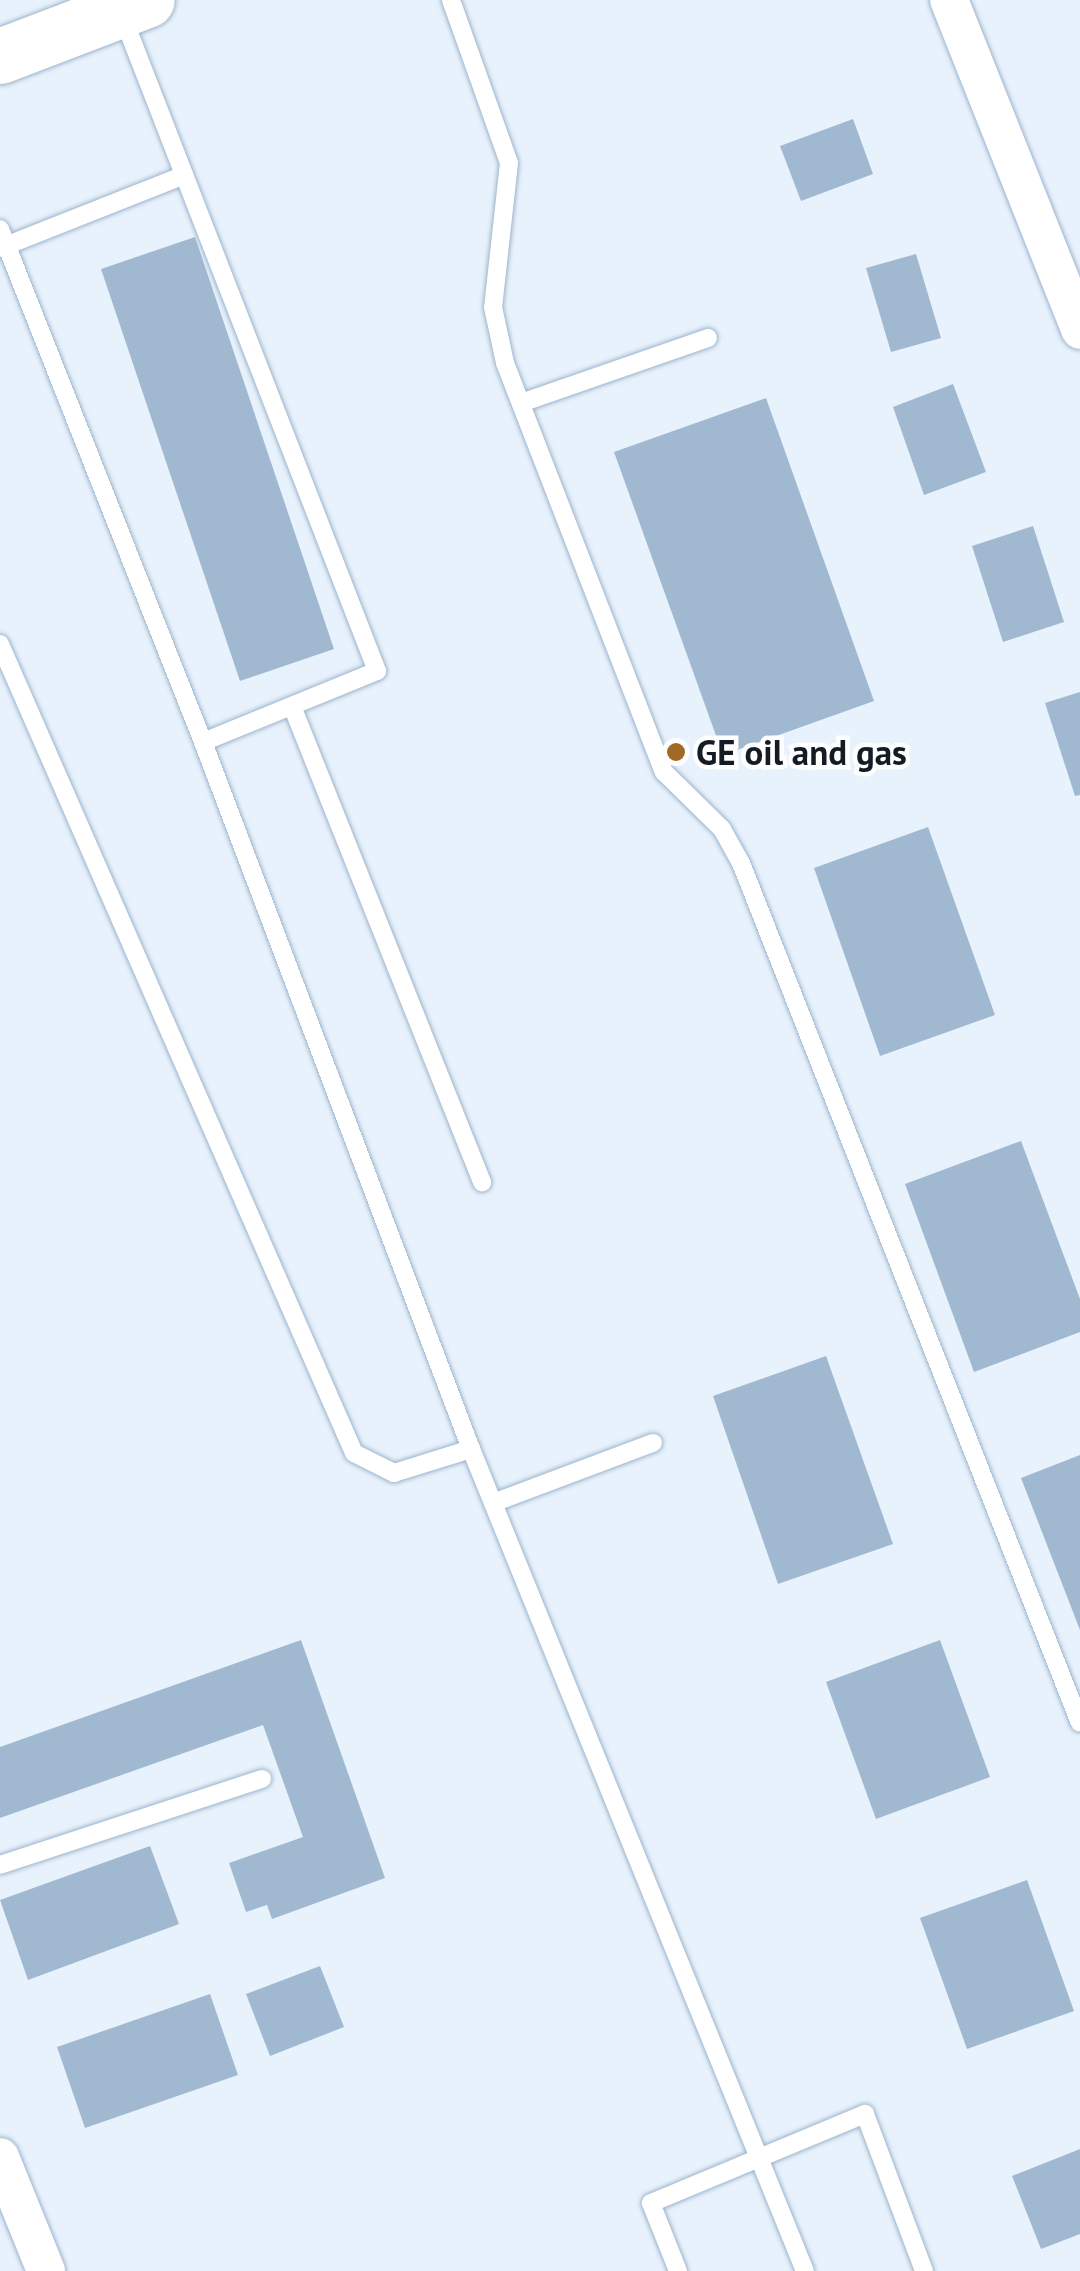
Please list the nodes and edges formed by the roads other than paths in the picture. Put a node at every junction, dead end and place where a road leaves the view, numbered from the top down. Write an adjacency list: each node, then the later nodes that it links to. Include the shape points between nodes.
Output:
1 (451, 0): 9 (lane, via 509,163 492,307)
2 (949, 0): 7 (street)
3 (134, 5): 4 (main road); 5 (lane)
4 (0, 56)
5 (184, 175): 6 (lane); 11 (lane, via 377,671)
6 (2, 240): 12 (lane)
7 (1080, 330)
8 (708, 338): 9 (lane)
9 (521, 404): 17 (lane, via 664,772 722,830 741,863)
10 (0, 644): 15 (lane, via 354,1453 394,1474)
11 (292, 706): 12 (lane); 13 (lane)
12 (203, 742): 15 (lane)
13 (482, 1182)
14 (653, 1443): 16 (lane)
15 (471, 1449): 16 (lane)
16 (493, 1503): 21 (lane)
17 (1080, 1723)
18 (262, 1779): 19 (lane)
19 (0, 1865)
20 (0, 2157): 22 (street)
21 (760, 2158): 23 (lane, via 650,2202); 24 (lane); 25 (lane, via 865,2114)
22 (46, 2271)
23 (678, 2271)
24 (804, 2271)
25 (924, 2271)

